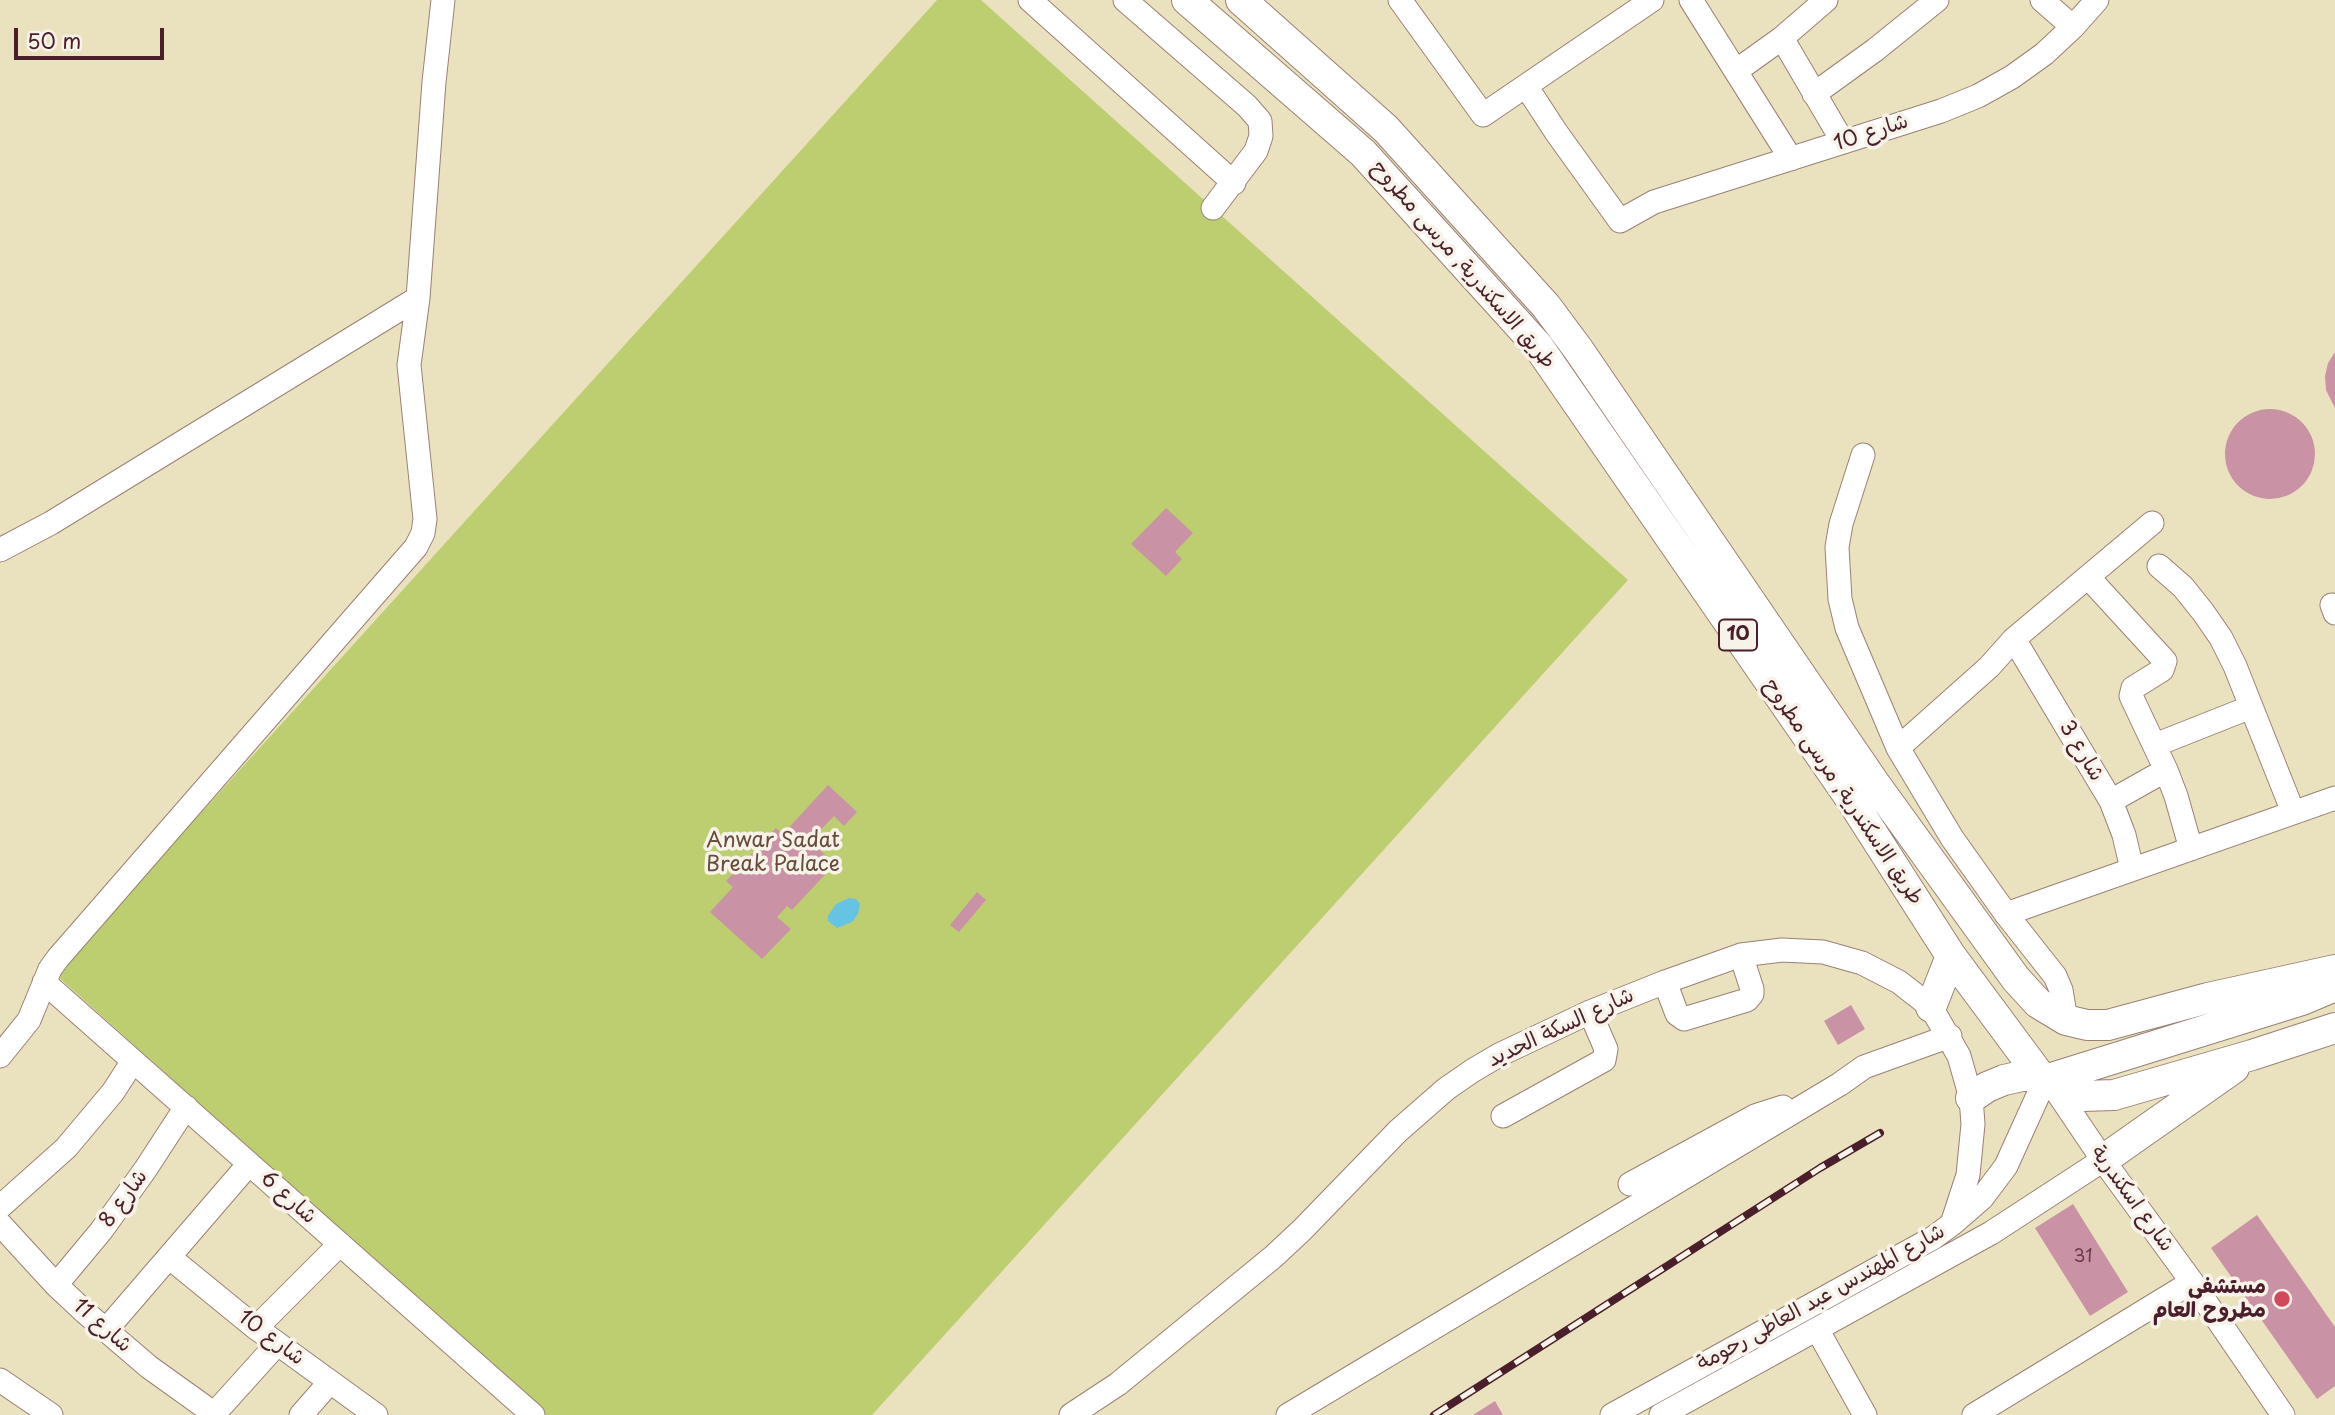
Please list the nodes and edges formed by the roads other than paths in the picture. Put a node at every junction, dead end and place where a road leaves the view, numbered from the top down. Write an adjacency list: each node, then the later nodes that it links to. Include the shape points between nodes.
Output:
1 (443, 0): 22 (street)
2 (1030, 0): 20 (street)
3 (1125, 0): 20 (street, via 1260,121 1256,151)
4 (1187, 0): 40 (main road, طريق الاسكندرية, مرسى مطروح / 10, via 1363,153 1538,346 1850,798)
5 (1241, 0): 47 (main road, طريق الاسكندرية, مرسى مطروح / 10, via 1386,129 1546,306 1873,781 2016,979 2038,1003)
6 (1400, 0): 16 (street, via 1483,115)
7 (1651, 0): 16 (street)
8 (1691, 0): 15 (street)
9 (1826, 0): 14 (street)
10 (1937, 0): 17 (street)
11 (2042, 0): 13 (street)
12 (2097, 0): 13 (street, شارع 10)
13 (2073, 27): 18 (street, شارع 10, via 2012,77 1978,96)
14 (1782, 38): 15 (street); 17 (street)
15 (1736, 71): 19 (street)
16 (1526, 86): 19 (street, شارع 10, via 1620,221 1654,202)
17 (1814, 94): 18 (street)
18 (1843, 142): 19 (street, شارع 10)
19 (1791, 159)
20 (1234, 183): 21 (street)
21 (1213, 208)
22 (418, 298): 25 (street); 42 (street, via 409,365 425,519 416,547 58,958)
23 (1863, 455): 31 (street, via 1840,524 1837,575 1847,628)
24 (2152, 523): 27 (street)
25 (0, 550)
26 (2159, 566): 29 (street, via 2183,587 2215,629)
27 (2088, 577): 28 (street); 30 (street, via 2165,661 2162,670 2133,688 2131,696)
28 (2014, 639): 31 (street); 34 (street, شارع 3)
29 (2251, 707): 30 (street); 35 (street)
30 (2155, 746): 32 (street)
31 (1898, 748): 38 (street, via 1934,811)
32 (2166, 770): 34 (street); 36 (street)
33 (2335, 798): 35 (street)
34 (2111, 801): 37 (street, شارع 3)
35 (2293, 812): 36 (street)
36 (2191, 849): 37 (street)
37 (2132, 869): 38 (street)
38 (2006, 914): 47 (street, via 2055,976)
39 (1741, 956): 43 (street, شارع السكة الحديد); 43 (street, via 1752,989 1747,1000 1684,1019 1677,1014); 45 (street, شارع السكة الحديد, via 1782,950 1823,953 1862,963 1899,982)
40 (1951, 956): 45 (main road); 53 (main road, طريق الاسكندرية, مرسى مطروح / 10)
41 (2335, 970): 47 (main road, طريق الاسكندرية, مرسى مطروح / 10, via 2108,1025)
42 (44, 982): 51 (street, via 35,1010); 52 (street, شارع 6)
43 (1665, 982): 46 (street, شارع السكة الحديد)
44 (2335, 986): 53 (main road)
45 (1931, 1007): 49 (street, شارع السكة الحديد)
46 (1590, 1012): 57 (street, via 1606,1049 1604,1060); 80 (street, شارع السكة الحديد, via 1499,1055 1446,1089 1398,1131 1287,1245 1124,1380)
47 (2066, 1020)
48 (2335, 1028): 50 (main road)
49 (1950, 1036): 54 (street, via 1864,1067); 55 (street, شارع السكة الحديد)
50 (2252, 1055): 53 (main road, via 2106,1096 2083,1096); 58 (main road)
51 (0, 1056)
52 (133, 1061): 56 (street, شارع 6); 61 (street, via 74,1139)
53 (2046, 1081): 55 (main road, via 2022,1076 2004,1080); 58 (street, شارع اسكندرية); 63 (street, شارع المهندس عبد العاطى رحومة, via 2006,1166 1982,1198)
54 (1815, 1098): 60 (street, via 1755,1116); 81 (street)
55 (1971, 1098): 63 (street, شارع السكة الحديد, via 1972,1149)
56 (186, 1107): 59 (street, شارع 6); 67 (street, شارع 8, via 145,1171)
57 (1503, 1116)
58 (2103, 1160): 66 (street, شارع اسكندرية); 69 (street, شارع المهندس عبد العاطى رحومة, via 1991,1233)
59 (249, 1164): 64 (street, شارع 6); 65 (street)
60 (1630, 1184)
61 (0, 1207)
62 (0, 1224): 67 (street, شارع 11)
63 (1952, 1224): 82 (street, شارع المهندس عبد العاطى رحومة)
64 (340, 1244): 68 (street); 79 (street, شارع 6)
65 (169, 1257): 68 (street, شارع 10); 70 (street)
66 (2192, 1282): 85 (street); 86 (street, شارع اسكندرية)
67 (56, 1285): 70 (street, شارع 11)
68 (256, 1328): 71 (street, شارع 10)
69 (1817, 1329): 74 (street, شارع المهندس عبد العاطى رحومة); 84 (street)
70 (106, 1330): 76 (street, شارع 11)
71 (277, 1343): 73 (street, شارع 10); 76 (street)
72 (0, 1380): 75 (street)
73 (330, 1382): 77 (street); 78 (street, شارع 10)
74 (1688, 1409): 83 (street, شارع المهندس عبد العاطى رحومة)
75 (51, 1415)
76 (215, 1415)
77 (301, 1415)
78 (376, 1415)
79 (533, 1415)
80 (1071, 1415)
81 (1288, 1415)
82 (1612, 1415)
83 (1661, 1415)
84 (1865, 1415)
85 (1974, 1415)
86 (2283, 1415)

